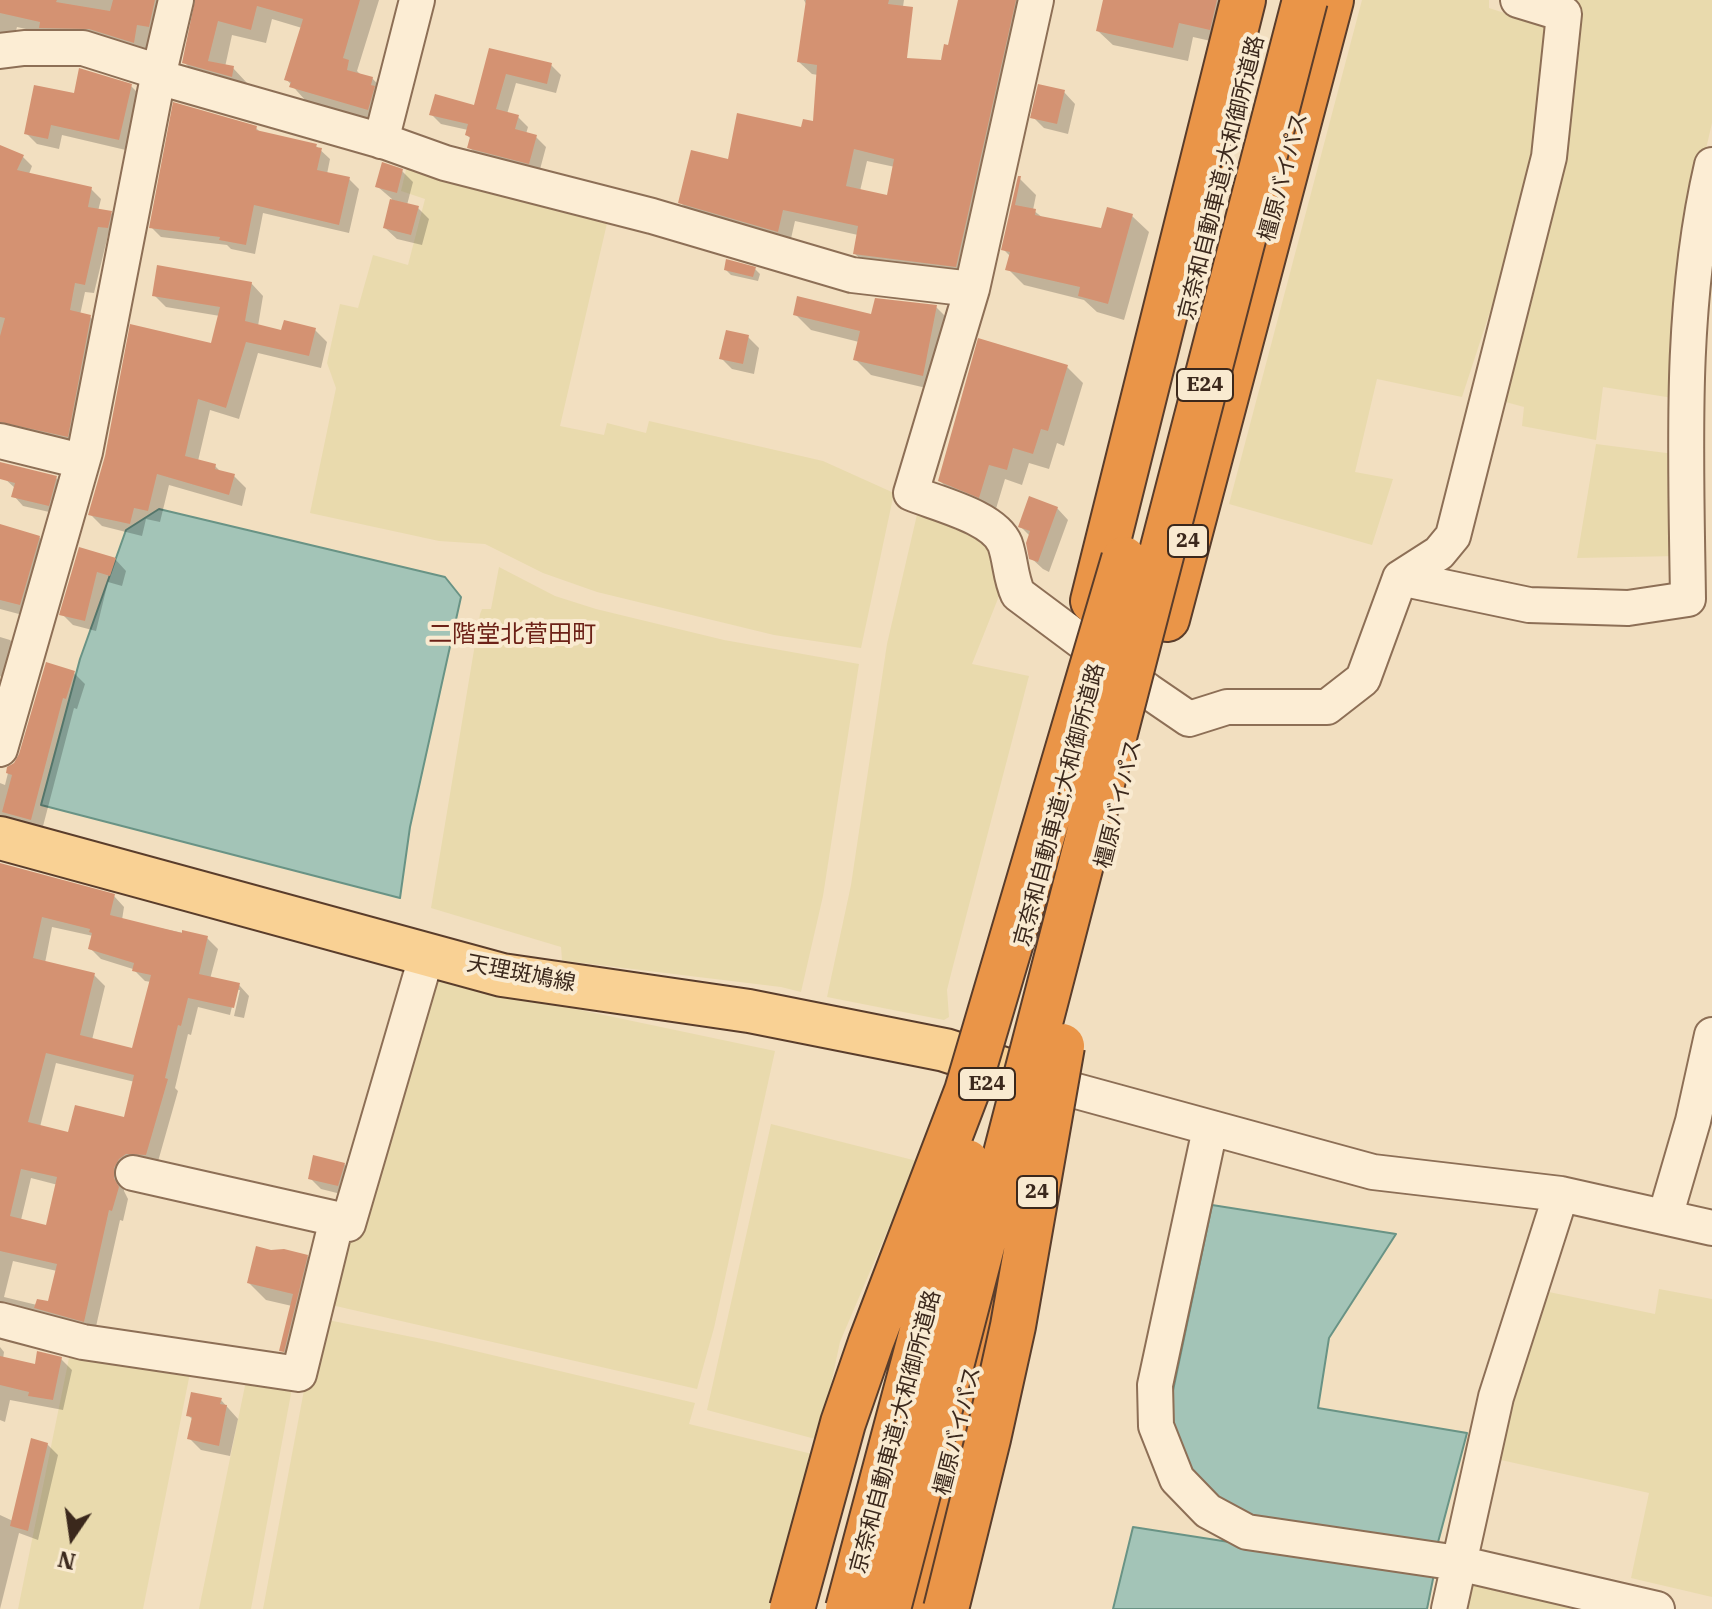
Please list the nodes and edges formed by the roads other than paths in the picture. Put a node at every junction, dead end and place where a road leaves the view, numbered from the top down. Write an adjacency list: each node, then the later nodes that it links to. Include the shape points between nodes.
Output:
1 (176, 0): 10 (street)
2 (417, 0): 11 (street)
3 (1036, 0): 13 (street)
4 (1243, 0): 18 (highway)
5 (1268, 0): 16 (highway, 京奈和自動車道;大和御所道路 / E24)
6 (1305, 0): 21 (highway, 京奈和自動車道;大和御所道路 / E24, bridge)
7 (1331, 0): 19 (highway, 橿原バイパス / 24)
8 (1518, 0): 17 (street, via 1564,14 1549,157 1453,536 1439,553)
9 (0, 51): 10 (street, via 83,48)
10 (159, 74): 11 (street); 15 (street)
11 (381, 141): 13 (street, via 852,275)
12 (1712, 165): 17 (street, via 1690,329 1688,599 1628,608 1529,605)
13 (972, 289): 18 (street, via 911,493 992,525 1004,544 1018,594)
14 (0, 441): 15 (street)
15 (81, 461): 20 (street)
16 (1124, 559): 36 (highway, bridge, via 967,1091 843,1423); 38 (highway, 京奈和自動車道;大和御所道路 / E24, bridge)
17 (1400, 578): 19 (street, via 1363,679 1327,707 1227,707 1189,719)
18 (1083, 640): 19 (street); 25 (highway)
19 (1148, 691): 26 (highway, 橿原バイパス / 24)
20 (0, 749)
21 (1107, 771): 39 (highway, 京奈和自動車道;大和御所道路 / E24, bridge); 41 (highway, 24, bridge, via 1013,1326)
22 (0, 838): 23 (main road, 天理斑鳩線)
23 (427, 954): 25 (main road, 天理斑鳩線, via 502,975 749,1011); 32 (street, via 348,1224)
24 (1712, 1035): 27 (street)
25 (981, 1060): 26 (main road, 天理斑鳩線); 37 (highway)
26 (1047, 1083): 28 (street); 40 (highway, 橿原バイパス / 24)
27 (1702, 1124): 31 (street)
28 (1210, 1129): 30 (street, via 1373,1172); 35 (street, via 1155,1385 1156,1426 1177,1479 1208,1511 1247,1532)
29 (133, 1173): 32 (street)
30 (1561, 1194): 31 (street); 35 (street, via 1496,1397)
31 (1665, 1217): 33 (street)
32 (337, 1219): 34 (street, via 299,1374 83,1342)
33 (1712, 1228)
34 (0, 1320)
35 (1458, 1563): 42 (street); 43 (street)
36 (792, 1609)
37 (827, 1609)
38 (848, 1609)
39 (888, 1609)
40 (912, 1609)
41 (946, 1609)
42 (1449, 1609)
43 (1657, 1609)

